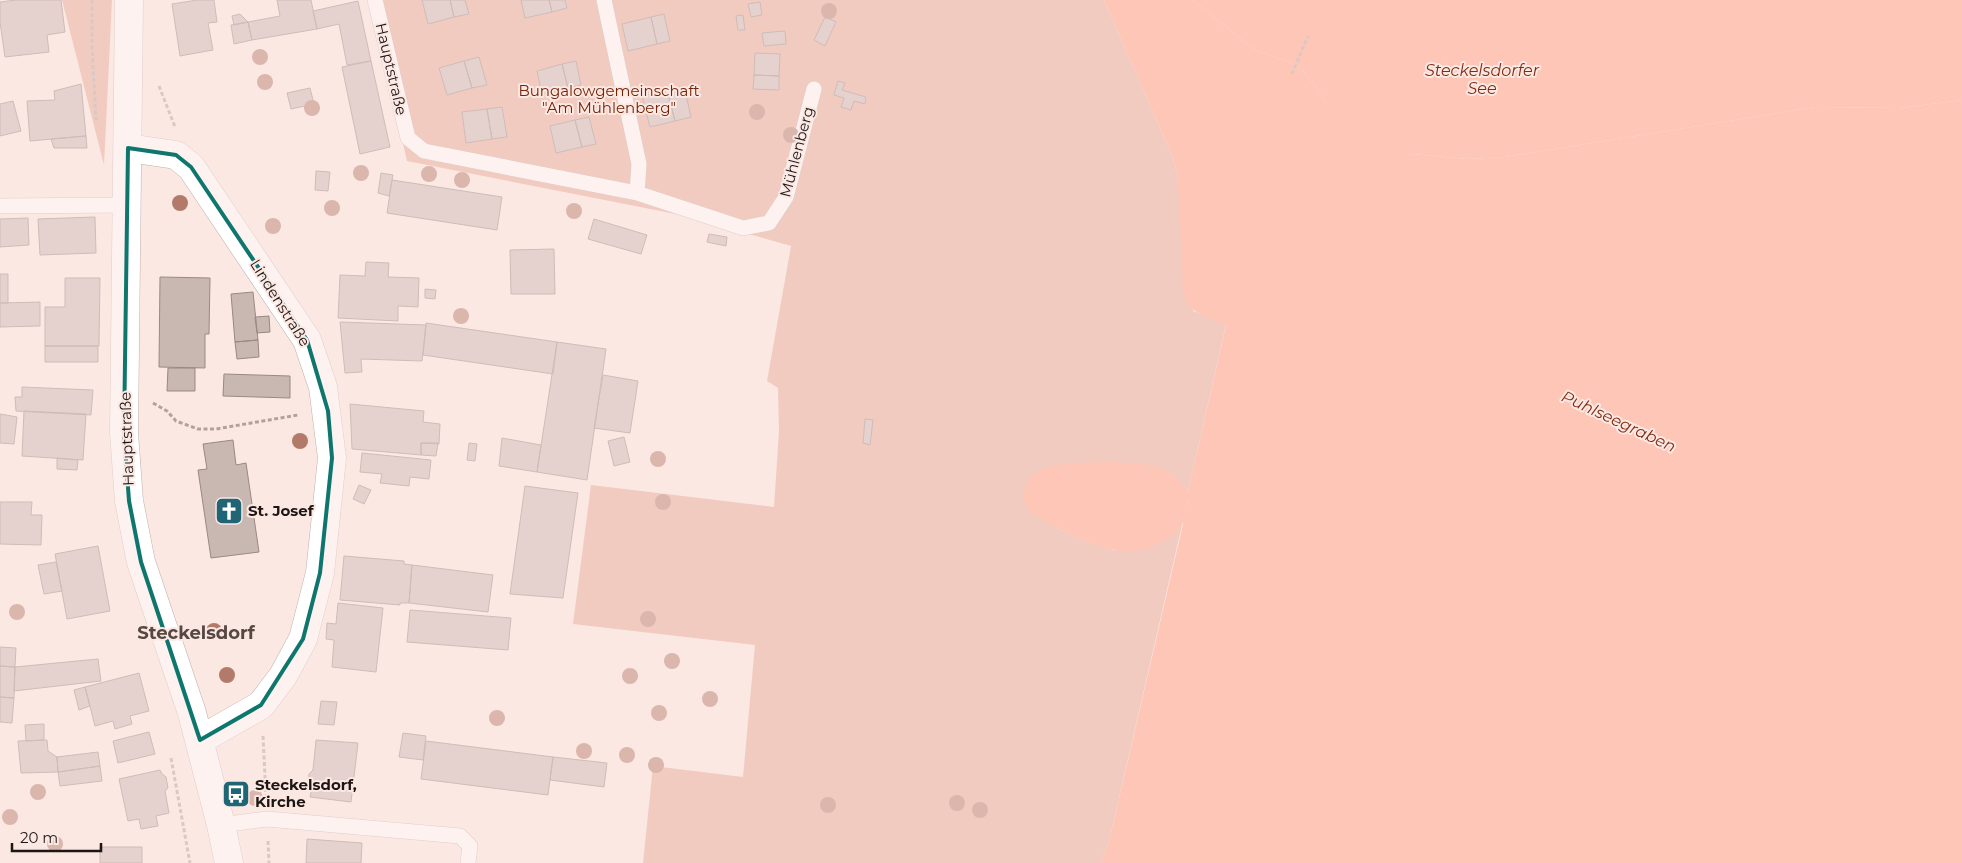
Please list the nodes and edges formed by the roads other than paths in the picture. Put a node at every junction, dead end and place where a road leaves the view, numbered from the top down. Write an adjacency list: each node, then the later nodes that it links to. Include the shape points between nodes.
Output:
1 (129, 0): 6 (main road, Hauptstraße)
2 (375, 0): 5 (lane, Hauptstraße)
3 (604, 0): 7 (lane, via 639,164)
4 (814, 89): 7 (lane, Mühlenberg, via 786,198 769,223 743,228)
5 (408, 138): 7 (lane, Mühlenberg, via 424,151)
6 (128, 148): 8 (main road, Hauptstraße); 10 (main road, Lindenstraße, via 176,155 191,167 307,340 324,387 328,411 332,458 320,573 303,639 284,676 261,705)
7 (637, 193)
8 (128, 205): 9 (lane); 10 (main road, Hauptstraße, via 124,401 129,501 141,562)
9 (0, 206)
10 (200, 740): 11 (main road, Hauptstraße)
11 (221, 825): 12 (main road, Hauptstraße); 13 (lane, via 267,819 460,836 470,846)
12 (229, 863)
13 (468, 863)

